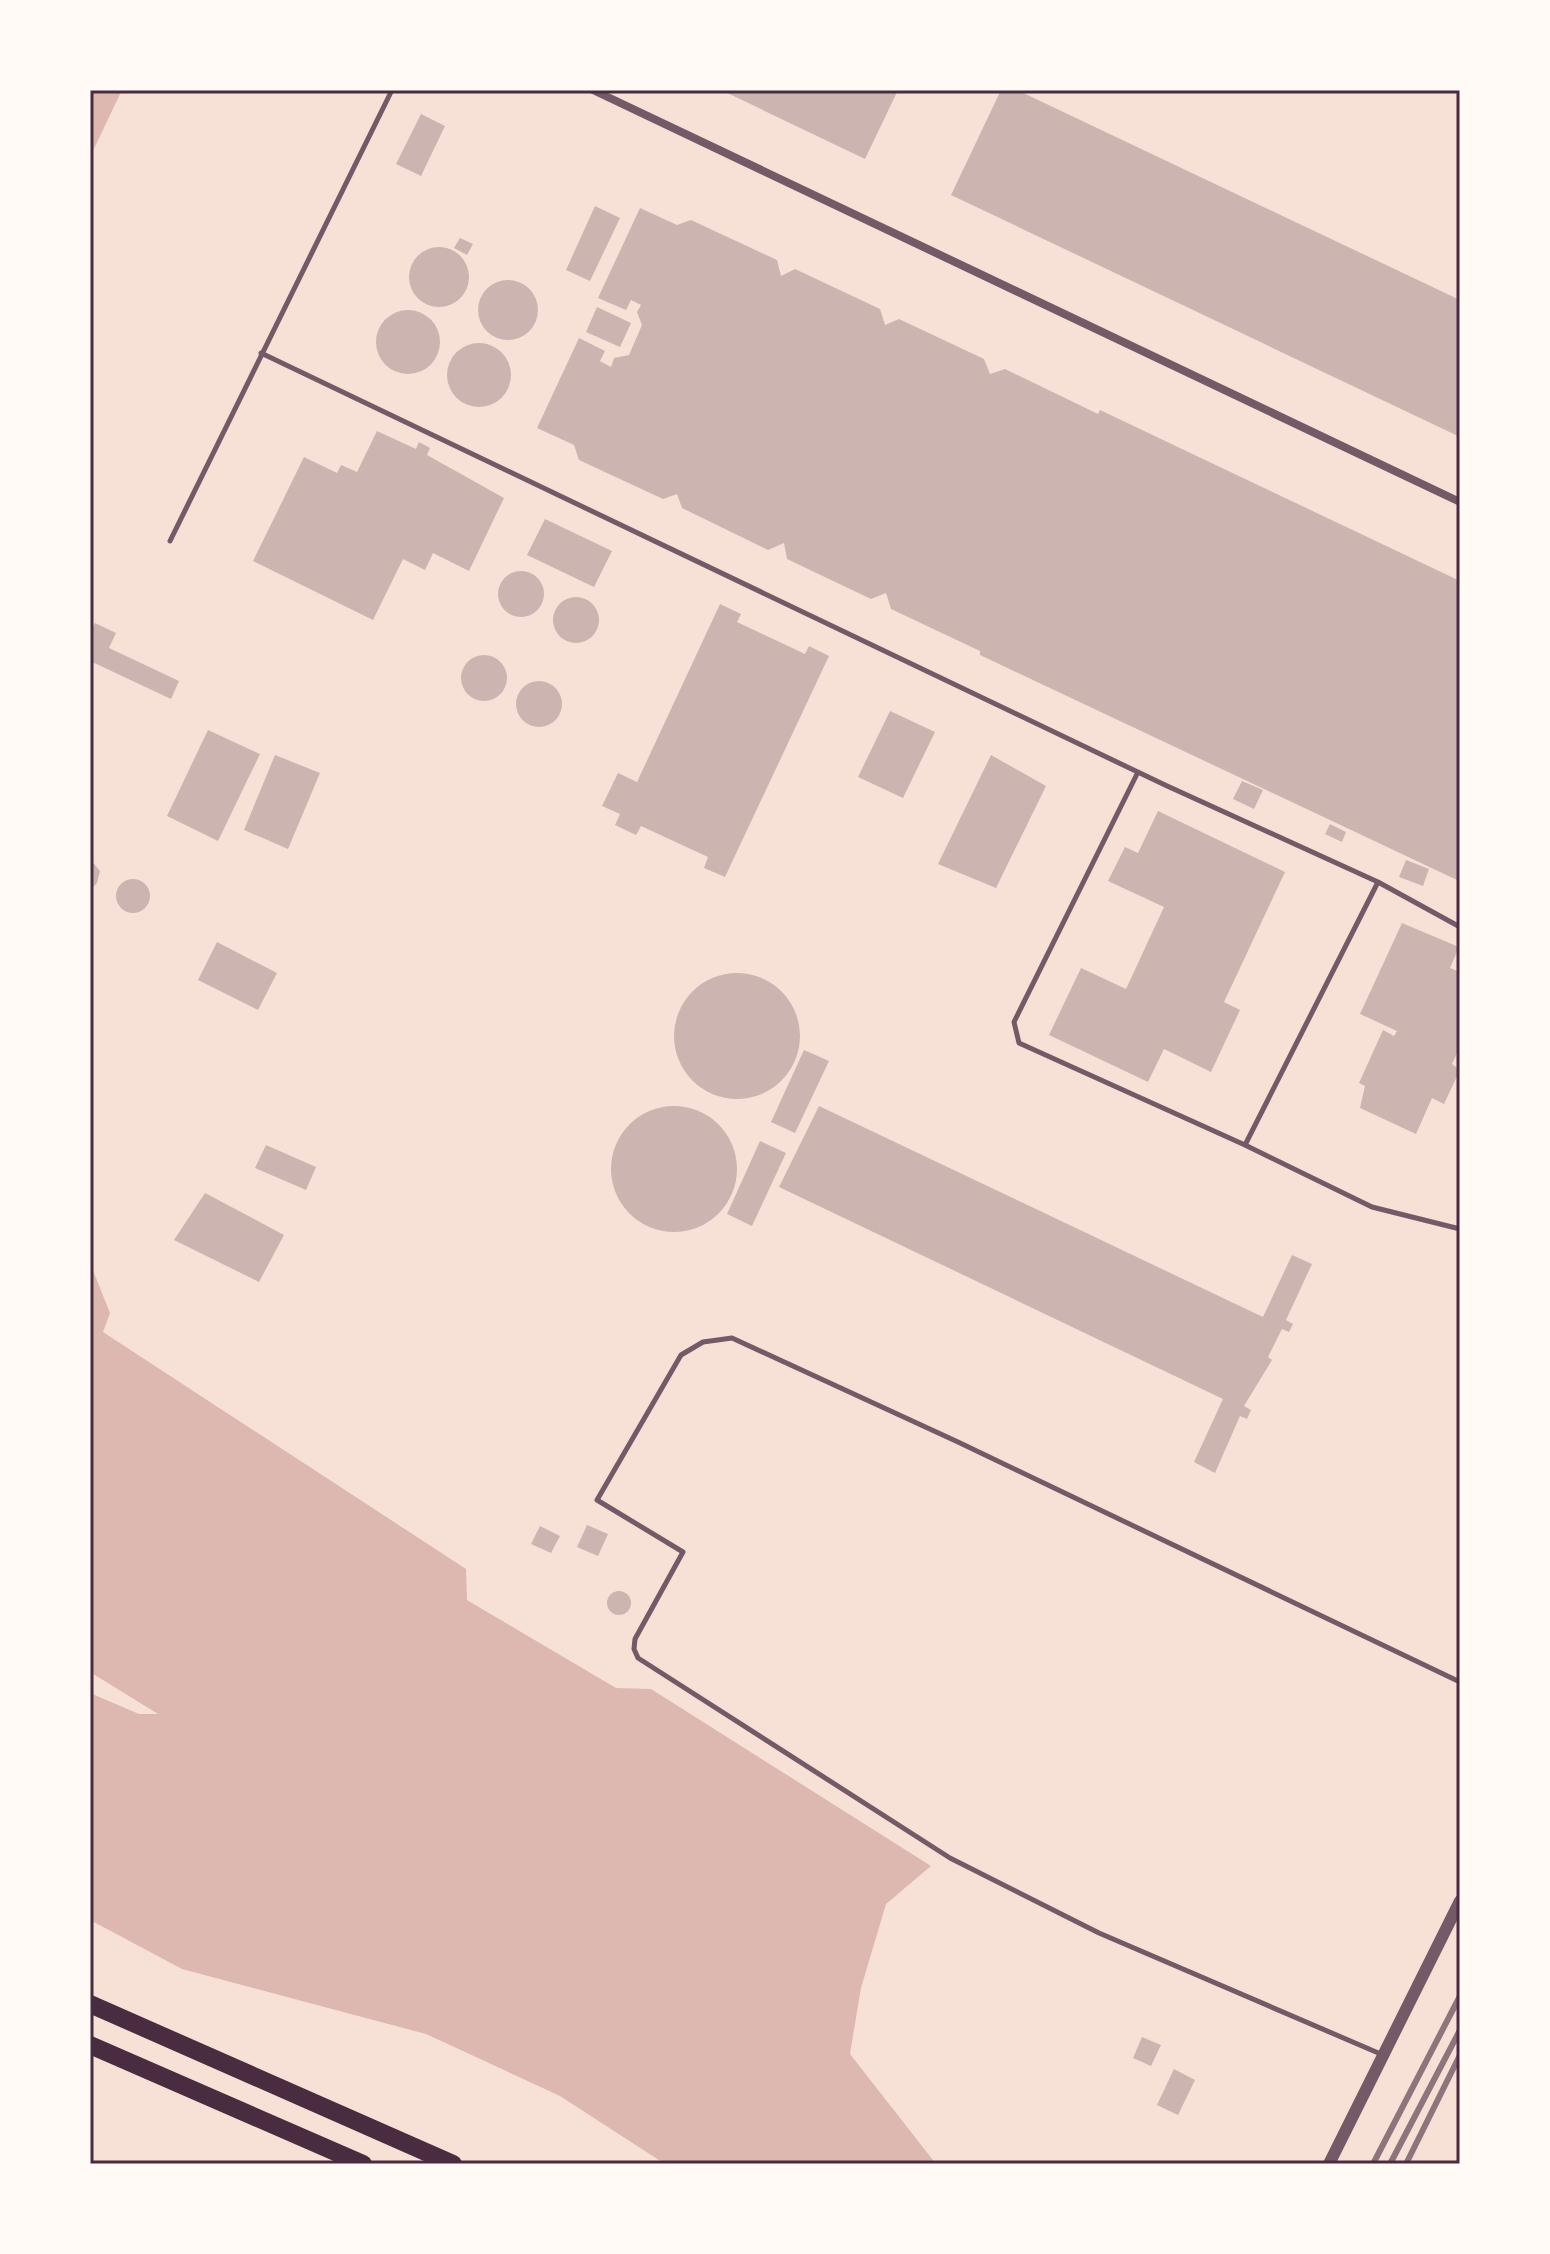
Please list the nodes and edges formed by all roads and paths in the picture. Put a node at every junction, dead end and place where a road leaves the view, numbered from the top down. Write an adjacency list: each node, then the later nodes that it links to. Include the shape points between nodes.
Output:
1 (392, 90): 3 (lane)
2 (593, 90): 4 (street)
3 (261, 353): 5 (lane); 6 (lane)
4 (1460, 502)
5 (170, 541)
6 (1138, 772): 7 (lane); 9 (lane, via 1014,1022 1019,1043)
7 (1378, 882): 8 (lane); 9 (lane)
8 (1460, 927)
9 (1245, 1145): 10 (lane, via 1372,1207)
10 (1460, 1229)
11 (1460, 1682): 15 (lane, via 732,1338 703,1342 681,1355 597,1500 683,1552 635,1639 638,1658 950,1858 1099,1933)
12 (1460, 1901): 15 (street)
13 (90, 2004): 17 (highway)
14 (90, 2045): 16 (highway)
15 (1383, 2055): 18 (street)
16 (363, 2164)
17 (453, 2164)
18 (1329, 2164)

